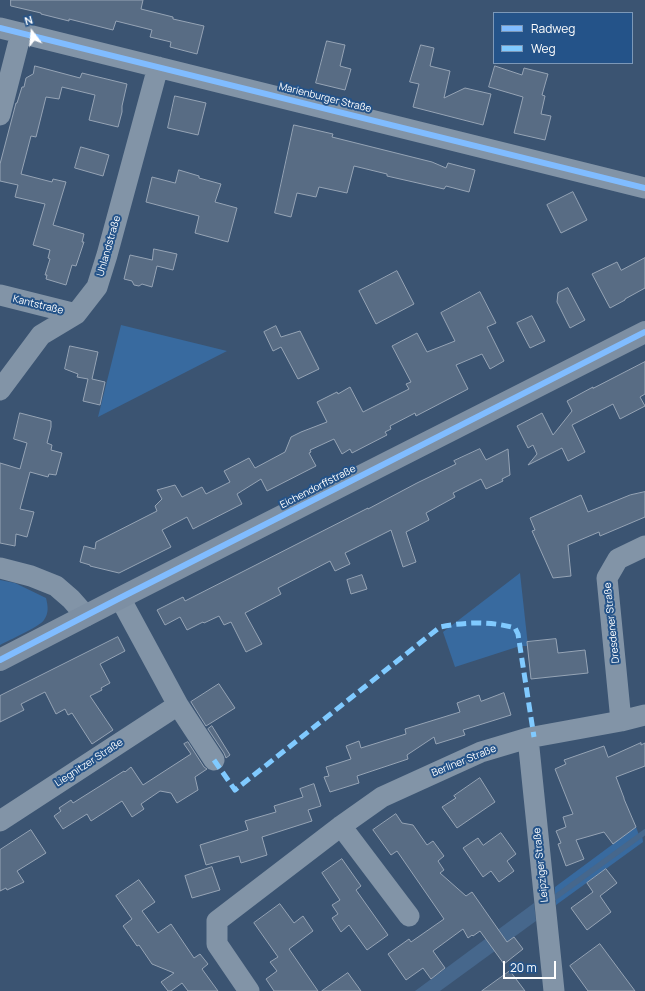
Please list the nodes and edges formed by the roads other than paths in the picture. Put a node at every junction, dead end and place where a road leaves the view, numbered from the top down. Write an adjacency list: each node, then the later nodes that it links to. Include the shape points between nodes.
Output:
1 (0, 28): 2 (street, Marienburger Straße)
2 (21, 33): 3 (street, Marienburger Straße); 4 (street)
3 (158, 67): 5 (street, Marienburger Straße); 7 (street, Uhlandstraße, via 97,286)
4 (0, 115)
5 (645, 188)
6 (0, 296): 7 (street, Kantstraße)
7 (76, 314): 9 (street, Uhlandstraße, via 41,335)
8 (645, 332): 12 (street, Eichendorffstraße)
9 (0, 390)
10 (645, 546): 17 (street, Dresdener Straße, via 618,559 607,578)
11 (0, 568): 13 (street, via 56,586)
12 (120, 598): 13 (street, Eichendorffstraße); 15 (street)
13 (86, 616): 14 (street, Eichendorffstraße)
14 (0, 660)
15 (178, 705): 19 (street); 20 (street, Liegnitzer Straße)
16 (645, 714): 17 (street, Berliner Straße)
17 (621, 721): 18 (street, Berliner Straße)
18 (528, 738): 21 (street, Berliner Straße, via 481,752 382,797); 24 (street, Leipziger Straße)
19 (214, 760)
20 (0, 821)
21 (340, 826): 22 (street); 23 (street, Berliner Straße, via 217,921 217,944)
22 (410, 916)
23 (249, 991)
24 (554, 991)

